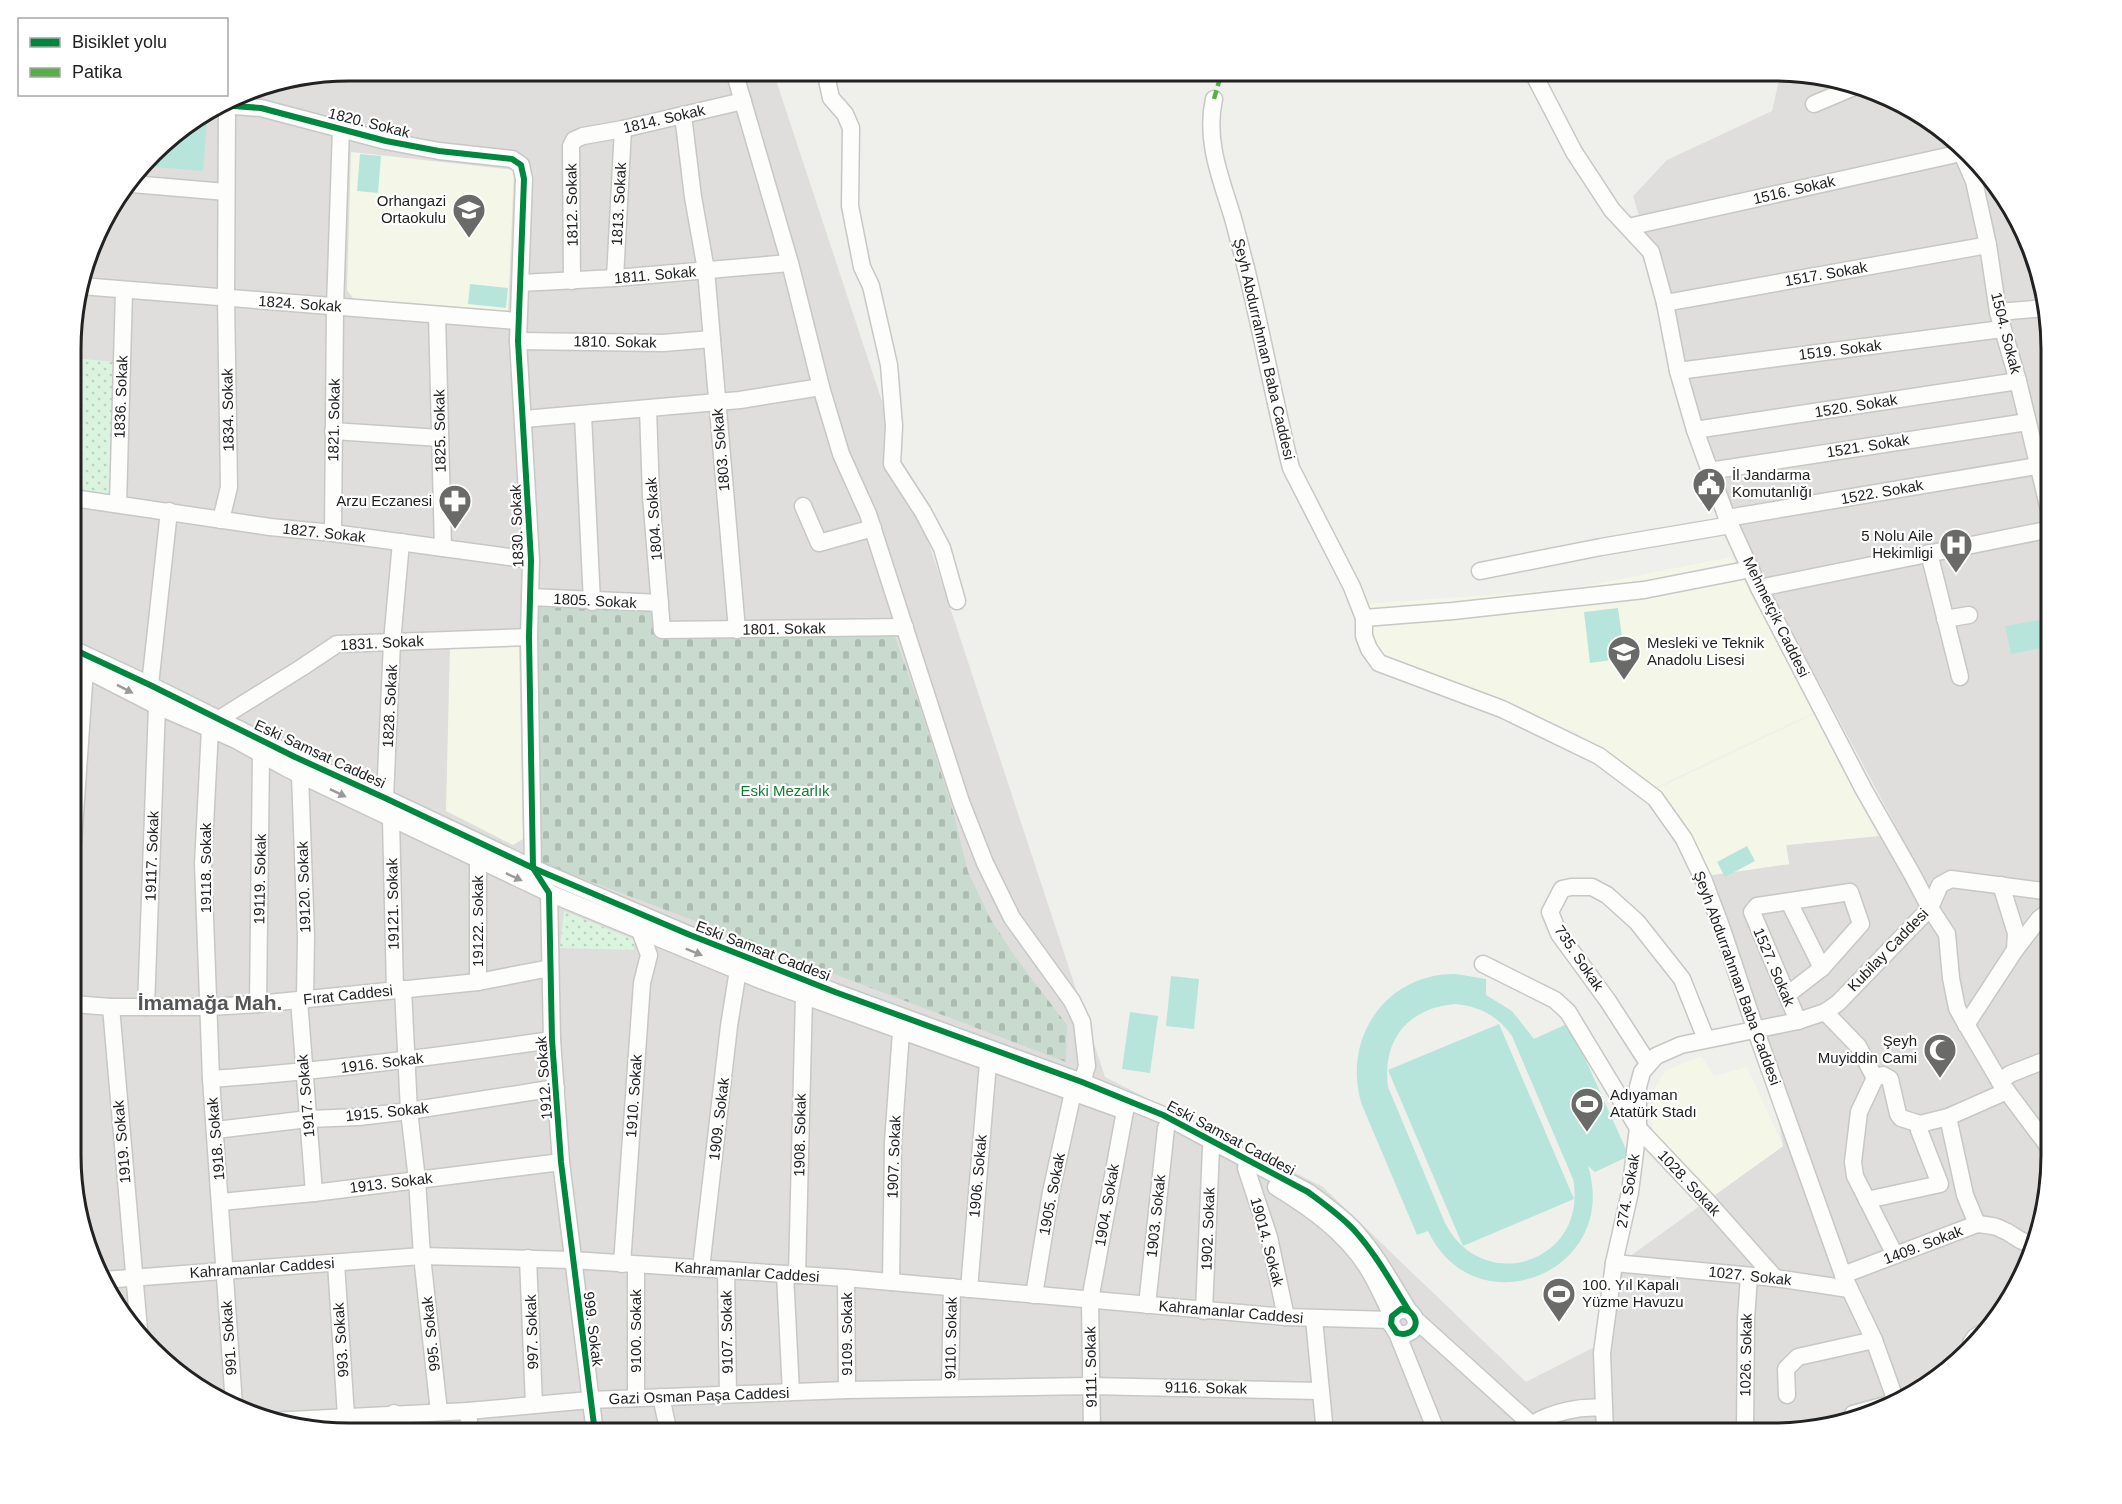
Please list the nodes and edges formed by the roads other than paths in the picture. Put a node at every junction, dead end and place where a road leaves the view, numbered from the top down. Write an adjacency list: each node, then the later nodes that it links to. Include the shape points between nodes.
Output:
1 (737, 81): 6 (street, 1905. Sokak)
2 (827, 81): 69 (street, via 831,98 851,128 850,206 889,365 894,426 891,464 942,548)
3 (1537, 81): 19 (street, Mehmetçik Caddesi, via 1574,152 1612,210)
4 (1833, 88): 7 (street)
5 (1214, 99): 73 (street, Şeyh Abdurrahman Baba Caddesi, via 1211,138 1216,165 1246,270 1291,468)
6 (744, 100): 10 (street, 1814. Sokak); 21 (street, 1905. Sokak)
7 (1814, 104)
8 (236, 107): 11 (street, 1820. Sokak, via 261,108)
9 (224, 112): 18 (street, 1834. Sokak)
10 (682, 115): 12 (street, 1814. Sokak); 22 (street, 1803. Sokak)
11 (340, 128): 15 (street, 1820. Sokak, via 428,149); 30 (street, 1821. Sokak)
12 (623, 129): 13 (street, 1814. Sokak); 23 (street, 1813. Sokak)
13 (583, 136): 24 (street, 1812. Sokak, via 571,146)
14 (1954, 152): 19 (street, 1516. Sokak)
15 (512, 159): 25 (street, 1830. Sokak, via 520,165 524,178)
16 (1979, 180): 20 (street, 1504. Sokak)
17 (137, 184): 18 (street)
18 (226, 192): 28 (street, 1834. Sokak)
19 (1628, 227): 29 (street, Mehmetçik Caddesi, via 1651,252)
20 (1988, 245): 29 (street, 1517. Sokak); 32 (street, 1504. Sokak)
21 (790, 263): 22 (street, 1811. Sokak); 40 (street, 1905. Sokak)
22 (706, 270): 23 (street, 1811. Sokak); 36 (street, 1803. Sokak)
23 (615, 278): 24 (street, 1811. Sokak)
24 (572, 281): 25 (street, 1811. Sokak)
25 (521, 283): 34 (street, 1830. Sokak)
26 (88, 287): 27 (street, 1824. Sokak)
27 (124, 291): 28 (street, 1824. Sokak); 53 (street, 1836. Sokak)
28 (226, 298): 30 (street, 1824. Sokak); 56 (street, 1834. Sokak, via 229,487)
29 (1665, 303): 38 (street, Mehmetçik Caddesi)
30 (335, 307): 33 (street, 1824. Sokak); 47 (street, 1821. Sokak)
31 (2038, 309): 32 (street)
32 (1998, 312): 35 (street, 1504. Sokak)
33 (437, 315): 34 (street, 1824. Sokak); 48 (street, 1825. Sokak)
34 (518, 321): 37 (street, 1830. Sokak)
35 (2002, 329): 38 (street, 1519. Sokak); 39 (street, 1504. Sokak)
36 (712, 339): 37 (street, 1810. Sokak, via 663,343); 41 (street, 1803. Sokak)
37 (518, 341): 44 (street, 1830. Sokak)
38 (1678, 371): 46 (street, Mehmetçik Caddesi)
39 (2018, 381): 45 (street, 1504. Sokak); 46 (street, 1520. Sokak)
40 (821, 387): 41 (street); 58 (street, 1905. Sokak, via 841,454)
41 (717, 400): 42 (street); 77 (street, 1803. Sokak)
42 (648, 409): 43 (street); 71 (street, 1804. Sokak)
43 (583, 415): 44 (street); 70 (street)
44 (524, 419): 64 (street, 1830. Sokak)
45 (2027, 422): 49 (street, 1504. Sokak); 50 (street, 1521. Sokak)
46 (1695, 430): 50 (street, Mehmetçik Caddesi)
47 (333, 431): 48 (street); 60 (street, 1821. Sokak)
48 (440, 438): 62 (street, 1825. Sokak)
49 (2037, 466): 51 (street, 1504. Sokak); 57 (street, 1522. Sokak)
50 (1709, 471): 57 (street, Mehmetçik Caddesi)
51 (2041, 474)
52 (81, 499): 53 (street, 1827. Sokak)
53 (118, 504): 55 (street, 1827. Sokak)
54 (802, 506): 58 (street, via 819,543)
55 (169, 511): 56 (street, 1827. Sokak); 83 (street)
56 (221, 520): 60 (street, 1827. Sokak)
57 (1729, 522): 65 (street, Mehmetçik Caddesi); 66 (street, 1522. Sokak)
58 (873, 528): 75 (street, 1905. Sokak)
59 (2041, 531): 63 (street)
60 (333, 533): 61 (street, 1827. Sokak)
61 (400, 542): 62 (street, 1827. Sokak); 79 (street, 1828. Sokak)
62 (443, 548): 64 (street, 1827. Sokak)
63 (1929, 554): 67 (street); 74 (street)
64 (531, 560): 68 (street, 1830. Sokak)
65 (1751, 569): 67 (street, Mehmetçik Caddesi); 73 (street, via 1623,592)
66 (1480, 572)
67 (1759, 588): 96 (street, Mehmetçik Caddesi)
68 (530, 597): 70 (street, 1805. Sokak); 78 (street, 1830. Sokak)
69 (957, 601)
70 (592, 602): 71 (street, 1805. Sokak)
71 (660, 603): 76 (street, 1804. Sokak)
72 (1969, 615): 74 (street)
73 (1364, 618): 117 (street, Şeyh Abdurrahman Baba Caddesi, via 1364,636 1379,663 1551,731 1599,756 1655,798 1684,839 1704,880)
74 (1945, 619): 82 (street)
75 (905, 627): 77 (street, 1801. Sokak); 128 (street, 1905. Sokak, via 961,802 985,863 1012,918 1072,1001 1082,1022 1087,1066)
76 (662, 630): 77 (street, 1801. Sokak)
77 (737, 630)
78 (530, 637): 79 (street, 1831. Sokak); 91 (street, 1830. Sokak)
79 (393, 642): 85 (street, 1831. Sokak, via 337,644); 88 (street, 1828. Sokak)
80 (81, 653): 83 (street, Eski Samsat Caddesi)
81 (81, 667): 84 (street, Eski Samsat Caddesi, one-way to 84)
82 (1960, 677)
83 (150, 685): 85 (street, Eski Samsat Caddesi)
84 (157, 706): 85 (street, Eski Samsat Caddesi); 112 (street, 19117. Sokak)
85 (214, 724): 86 (street, Eski Samsat Caddesi); 88 (street, Eski Samsat Caddesi); 113 (street, 19118. Sokak, via 203,864)
86 (261, 755): 87 (street, Eski Samsat Caddesi); 109 (street, 19119. Sokak)
87 (300, 775): 89 (street, Eski Samsat Caddesi, one-way to 89); 108 (street, 19120. Sokak, via 306,936)
88 (385, 798): 91 (street, Eski Samsat Caddesi)
89 (391, 819): 90 (street, Eski Samsat Caddesi); 105 (street, 19121. Sokak)
90 (478, 860): 94 (street, Eski Samsat Caddesi, one-way to 94); 104 (street, 19122. Sokak)
91 (532, 868): 94 (street); 128 (street, Eski Samsat Caddesi, via 690,936)
92 (2001, 885): 93 (street, Kubilay Caddesi); 96 (street, Kubilay Caddesi, via 1952,879 1940,885); 99 (street, via 2016,933)
93 (2041, 891)
94 (549, 893): 98 (street, Eski Samsat Caddesi); 101 (street, 1912. Sokak)
95 (1789, 902): 102 (street); 102 (street, via 1850,892 1861,924); 106 (street, 1527. Sokak, via 1757,906 1752,912)
96 (1930, 909): 114 (street, Kubilay Caddesi); 116 (street, Mehmetçik Caddesi, via 1947,934 1957,1008)
97 (2041, 917): 99 (street)
98 (640, 931): 103 (street, Eski Samsat Caddesi, one-way to 103); 155 (street, 1910. Sokak, via 649,955 642,983)
99 (2015, 950): 116 (street)
100 (1483, 964): 137 (street, 1028. Sokak, via 1555,1000 1568,1012)
101 (550, 968): 104 (street, Fırat Caddesi); 120 (street, 1912. Sokak)
102 (1822, 968): 106 (street)
103 (738, 970): 107 (street, Eski Samsat Caddesi); 156 (street, 1909. Sokak)
104 (478, 982): 105 (street, Fırat Caddesi)
105 (399, 990): 108 (street, Fırat Caddesi); 121 (street, 19121. Sokak)
106 (1787, 995): 115 (street, 1527. Sokak)
107 (804, 996): 118 (street, Eski Samsat Caddesi); 159 (street, 1908. Sokak)
108 (302, 999): 109 (street, Fırat Caddesi); 125 (street, 1917. Sokak)
109 (258, 1004): 113 (street, Fırat Caddesi)
110 (81, 1005): 111 (street, Fırat Caddesi)
111 (111, 1007): 112 (street, Fırat Caddesi); 161 (street, 1919. Sokak)
112 (146, 1007): 113 (street, Fırat Caddesi)
113 (210, 1007): 127 (street, 1918. Sokak)
114 (1825, 1012): 115 (street, Kubilay Caddesi); 126 (street, via 1858,1046)
115 (1798, 1022): 117 (street, Kubilay Caddesi)
116 (1966, 1025): 129 (street, Mehmetçik Caddesi)
117 (1756, 1031): 119 (street); 166 (street, Şeyh Abdurrahman Baba Caddesi)
118 (901, 1032): 123 (street, Eski Samsat Caddesi); 165 (street, 1907. Sokak, via 893,1142)
119 (1706, 1039): 124 (street, via 1661,1053); 124 (street, 735. Sokak, via 1682,979 1637,922 1592,887 1562,889 1550,912 1559,934)
120 (552, 1040): 121 (street, 1916. Sokak); 130 (street, 1912. Sokak)
121 (406, 1061): 125 (street, 1916. Sokak); 131 (street, 19121. Sokak)
122 (2041, 1062): 129 (street, via 2010,1074)
123 (988, 1063): 128 (street, Eski Samsat Caddesi); 168 (street, 1906. Sokak)
124 (1648, 1063): 137 (street, 274. Sokak, via 1639,1082)
125 (304, 1073): 127 (street, 1916. Sokak); 134 (street, 1917. Sokak)
126 (1875, 1078): 135 (street, via 1883,1075 1890,1079 1898,1114); 145 (street, via 1859,1112 1853,1162)
127 (212, 1079): 138 (street, 1918. Sokak)
128 (1078, 1087): 132 (street, Eski Samsat Caddesi); 169 (street, 1905. Sokak, via 1051,1192); 173 (street, Eski Samsat Caddesi, via 1163,1115 1308,1192 1353,1229)
129 (2004, 1087): 133 (street); 139 (street, Mehmetçik Caddesi)
130 (556, 1088): 131 (street, 1915. Sokak); 141 (street, 1912. Sokak)
131 (409, 1111): 134 (street, 1915. Sokak); 143 (street, 995. Sokak)
132 (1125, 1111): 136 (street, Eski Samsat Caddesi); 170 (street, 1904. Sokak)
133 (1948, 1117): 135 (street); 147 (street, via 1965,1195)
134 (308, 1119): 138 (street, 1915. Sokak); 144 (street, 1917. Sokak)
135 (1920, 1124): 145 (street, via 1940,1184)
136 (1166, 1128): 140 (street, Eski Samsat Caddesi); 171 (street, 1903. Sokak)
137 (1638, 1128): 154 (street, 274. Sokak, via 1630,1192); 163 (street, 1028. Sokak)
138 (216, 1130): 146 (street, 1918. Sokak)
139 (2041, 1137)
140 (1211, 1148): 142 (street, Eski Samsat Caddesi); 172 (street, 1902. Sokak)
141 (561, 1161): 143 (street, 1913. Sokak); 152 (street, 1912. Sokak)
142 (1246, 1168): 174 (street, 19014. Sokak, via 1269,1237); 177 (street, Eski Samsat Caddesi, via 1301,1203 1344,1238 1365,1265)
143 (417, 1180): 144 (street, 1913. Sokak); 150 (street, 995. Sokak)
144 (314, 1193): 146 (street, 1913. Sokak)
145 (1867, 1200): 149 (street)
146 (221, 1202): 157 (street, 1918. Sokak)
147 (1977, 1224): 148 (street, 1409. Sokak, via 1998,1227); 149 (street, 1409. Sokak)
148 (2026, 1244)
149 (1895, 1255): 166 (street, 1409. Sokak)
150 (422, 1256): 151 (street, Kahramanlar Caddesi); 153 (street, Kahramanlar Caddesi); 194 (street, 995. Sokak)
151 (528, 1258): 152 (street, Kahramanlar Caddesi); 191 (street, 997. Sokak)
152 (573, 1260): 155 (street, Kahramanlar Caddesi); 190 (street, 999. Sokak)
153 (336, 1263): 157 (street, Kahramanlar Caddesi); 196 (street, 993. Sokak)
154 (1614, 1263): 160 (street, 1027. Sokak); 192 (street, 274. Sokak, via 1602,1353)
155 (629, 1264): 156 (street, Kahramanlar Caddesi); 189 (street, 9100. Sokak)
156 (701, 1268): 158 (street, Kahramanlar Caddesi)
157 (225, 1270): 161 (street, Kahramanlar Caddesi); 187 (street, 991. Sokak)
158 (726, 1270): 159 (street, Kahramanlar Caddesi); 184 (street, 9107. Sokak)
159 (791, 1274): 162 (street, Kahramanlar Caddesi); 183 (street, 1908. Sokak)
160 (1749, 1276): 163 (street, 1027. Sokak); 208 (street, 1026. Sokak)
161 (134, 1277): 164 (street, Kahramanlar Caddesi); 176 (street, 1919. Sokak)
162 (846, 1278): 165 (street, Kahramanlar Caddesi); 181 (street, 9109. Sokak)
163 (1775, 1278): 166 (street, 1027. Sokak)
164 (112, 1279)
165 (891, 1282): 167 (street, Kahramanlar Caddesi)
166 (1846, 1282): 178 (street, Şeyh Abdurrahman Baba Caddesi)
167 (952, 1287): 168 (street, Kahramanlar Caddesi); 180 (street, 9110. Sokak)
168 (969, 1288): 169 (street, Kahramanlar Caddesi)
169 (1034, 1295): 170 (street, Kahramanlar Caddesi)
170 (1090, 1300): 171 (street, Kahramanlar Caddesi); 179 (street, 9111. Sokak)
171 (1147, 1305): 172 (street, Kahramanlar Caddesi)
172 (1204, 1311): 174 (street, Kahramanlar Caddesi)
173 (1413, 1315): 177 (street, Kahramanlar Caddesi, via 1401,1309); 177 (street, via 1415,1328 1409,1334); 205 (street, Eski Samsat Caddesi)
174 (1286, 1317): 175 (street, Kahramanlar Caddesi)
175 (1314, 1319): 177 (street, Kahramanlar Caddesi); 182 (street)
176 (138, 1320)
177 (1393, 1323): 204 (street, Eski Samsat Caddesi)
178 (1874, 1340): 185 (street, Şeyh Abdurrahman Baba Caddesi); 186 (street, via 1798,1357 1786,1369)
179 (1090, 1386): 180 (street, Gazi Osman Paşa Caddesi); 182 (street, 9116. Sokak); 202 (street, 9111. Sokak)
180 (950, 1388): 181 (street, Gazi Osman Paşa Caddesi)
181 (847, 1390): 183 (street, Gazi Osman Paşa Caddesi)
182 (1321, 1391): 203 (street)
183 (791, 1392): 184 (street, Gazi Osman Paşa Caddesi)
184 (728, 1394): 188 (street, Gazi Osman Paşa Caddesi)
185 (1894, 1394)
186 (1787, 1395)
187 (233, 1396)
188 (662, 1397): 189 (street, Gazi Osman Paşa Caddesi); 201 (street)
189 (636, 1398): 190 (street, Gazi Osman Paşa Caddesi)
190 (590, 1400): 191 (street, Gazi Osman Paşa Caddesi); 200 (street, 999. Sokak)
191 (534, 1405): 193 (street, Gazi Osman Paşa Caddesi)
192 (1604, 1408): 206 (street, via 1586,1407 1544,1417); 207 (street, 274. Sokak)
193 (468, 1411): 194 (street, Gazi Osman Paşa Caddesi); 199 (street)
194 (439, 1412): 195 (street, Gazi Osman Paşa Caddesi)
195 (394, 1413): 196 (street, Gazi Osman Paşa Caddesi); 198 (street)
196 (346, 1416): 197 (street, Gazi Osman Paşa Caddesi)
197 (303, 1419)
198 (394, 1423)
199 (469, 1423)
200 (593, 1423)
201 (667, 1423)
202 (1092, 1423)
203 (1324, 1423)
204 (1433, 1423)
205 (1530, 1423)
206 (1540, 1423)
207 (1605, 1423)
208 (1745, 1423)

